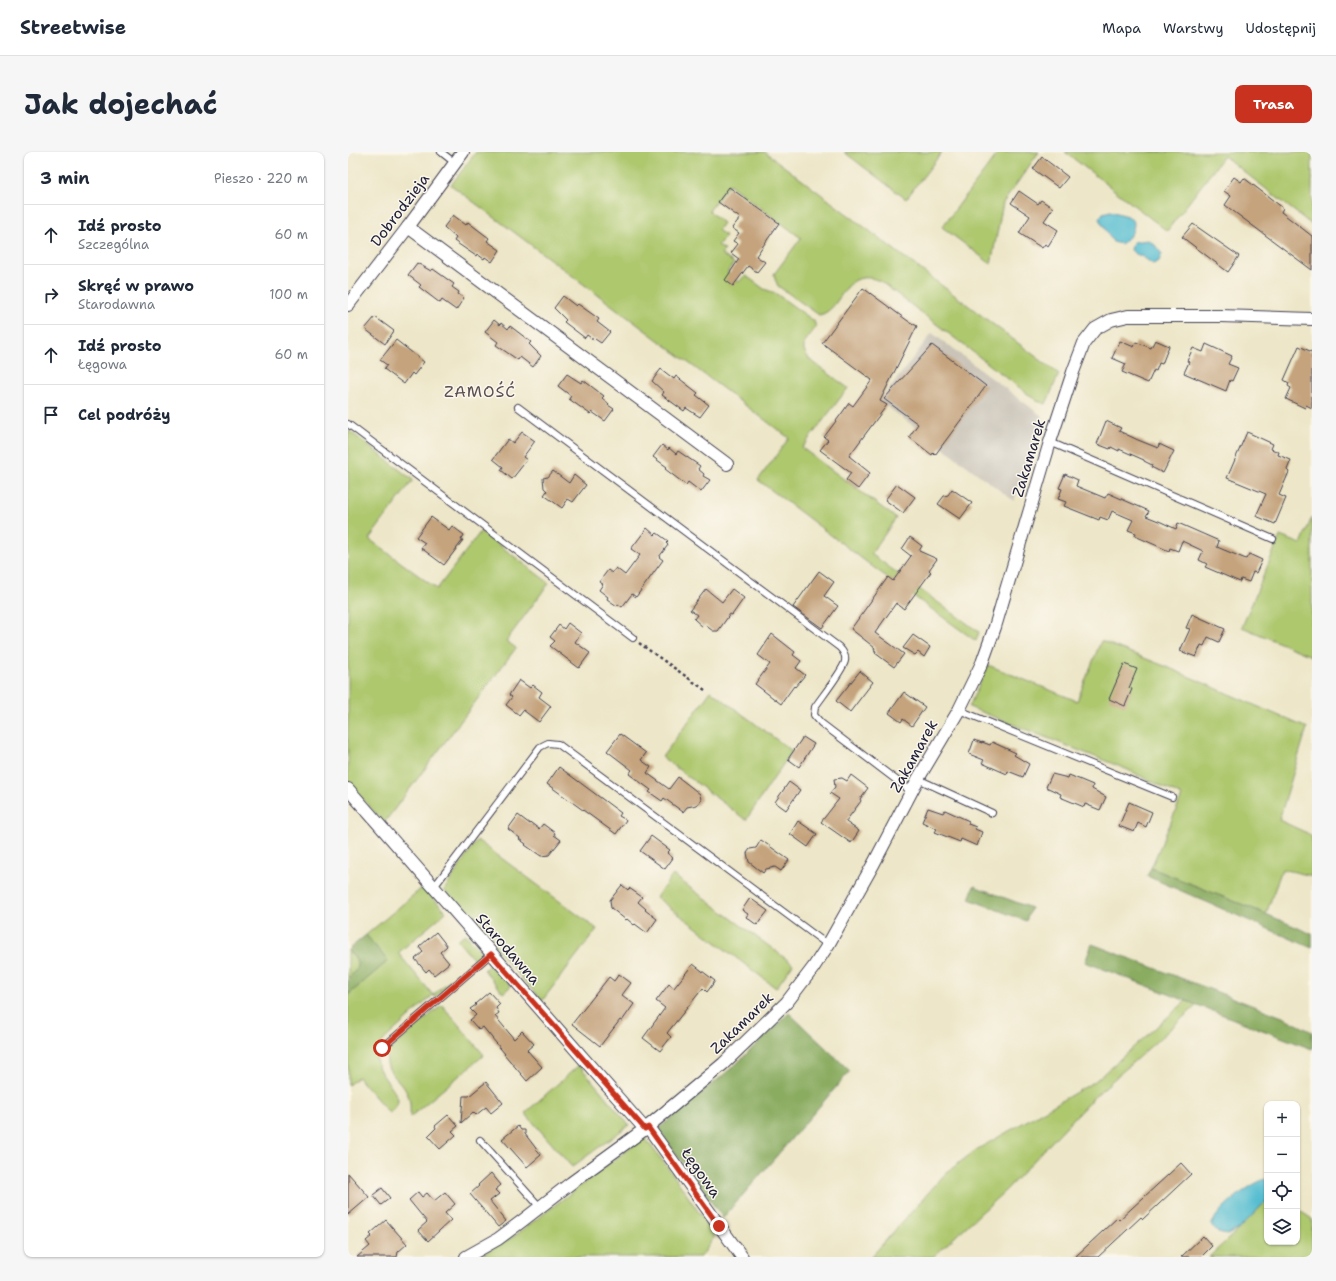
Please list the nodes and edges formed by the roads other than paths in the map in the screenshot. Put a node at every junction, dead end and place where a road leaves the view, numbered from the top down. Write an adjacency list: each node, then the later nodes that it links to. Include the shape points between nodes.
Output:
1 (441, 152): 3 (lane)
2 (464, 152): 3 (street, Dobrodzieja)
3 (455, 163): 4 (street, Dobrodzieja)
4 (408, 227): 5 (street, Dobrodzieja); 10 (street)
5 (348, 305)
6 (1312, 319): 9 (street, Zakamarek, via 1128,316 1111,320 1095,329 1084,342)
7 (518, 407): 16 (lane, via 839,647 845,657 844,665 815,707 814,715)
8 (348, 424): 12 (lane)
9 (1050, 442): 11 (lane); 13 (street, Zakamarek, via 995,627 982,663)
10 (727, 464)
11 (1273, 539)
12 (633, 638)
13 (959, 710): 14 (street, Zakamarek); 17 (lane)
14 (918, 779): 16 (street, Zakamarek); 18 (lane)
15 (348, 789): 19 (street, Starodawna)
16 (912, 792): 20 (street, Zakamarek)
17 (1172, 797)
18 (992, 813)
19 (434, 887): 20 (lane, via 540,747 548,743 558,744); 21 (street, Starodawna)
20 (828, 944): 23 (street, Zakamarek, via 787,1002 723,1064)
21 (491, 954): 22 (lane); 23 (street, Starodawna)
22 (382, 1048)
23 (646, 1128): 25 (street, Zakamarek); 27 (street, Łęgowa)
24 (480, 1140): 25 (lane)
25 (540, 1207): 26 (street, Zakamarek, via 498,1239)
26 (466, 1257)
27 (742, 1257)

